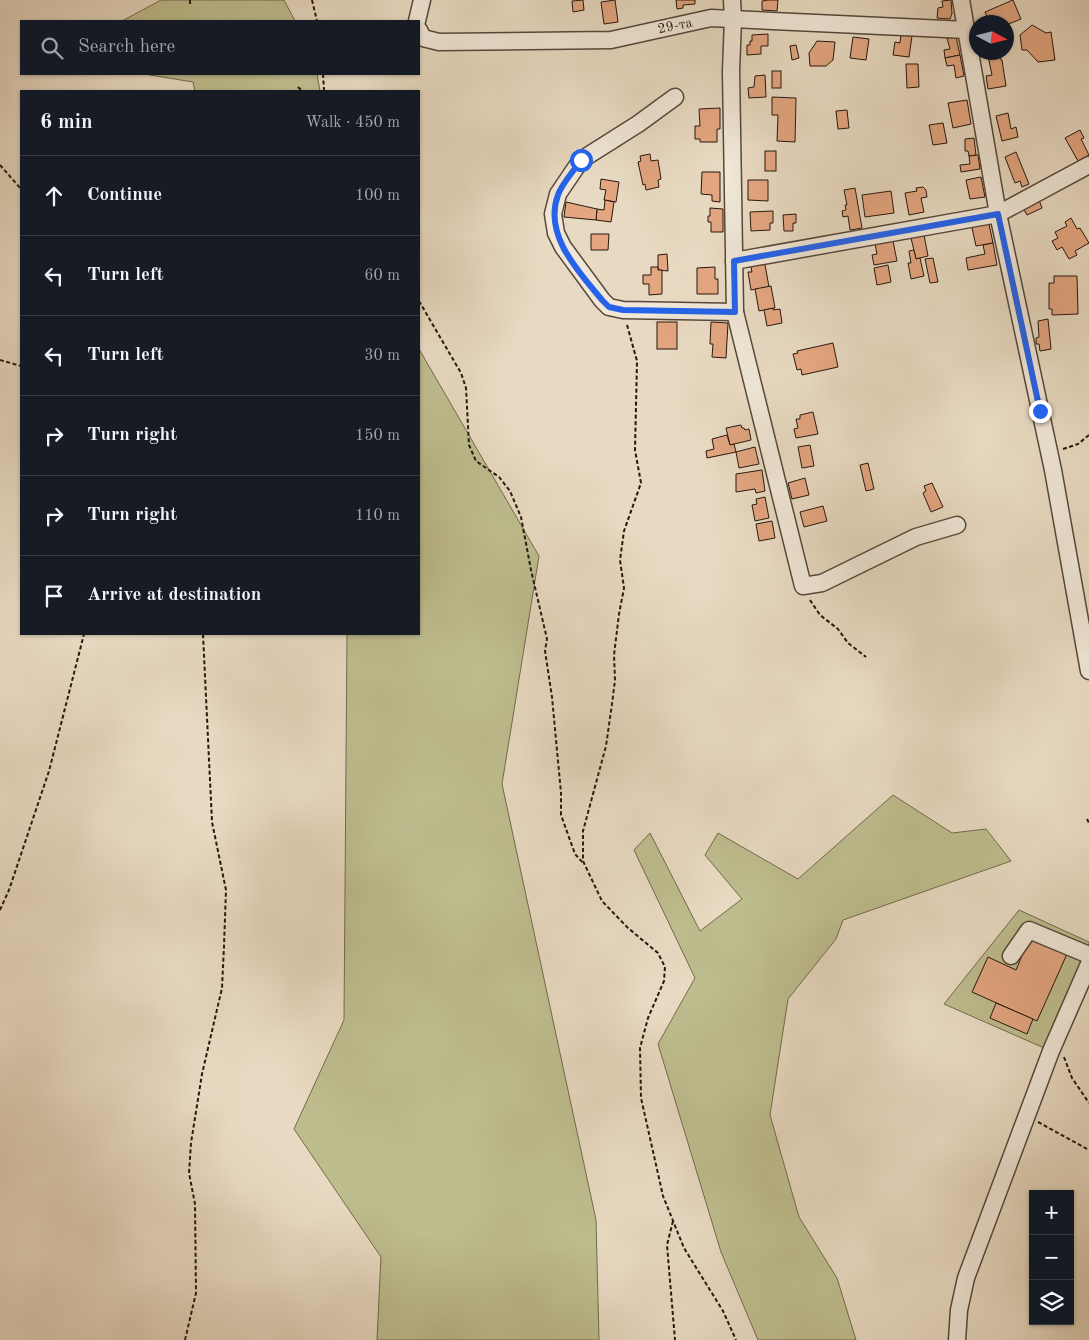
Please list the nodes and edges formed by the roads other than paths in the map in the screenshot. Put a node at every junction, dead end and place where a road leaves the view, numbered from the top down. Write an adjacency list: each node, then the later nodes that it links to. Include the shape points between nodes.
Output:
1 (422, 0): 5 (street)
2 (732, 0): 4 (street)
3 (961, 0): 6 (street)
4 (733, 18): 6 (street, 29-та); 7 (street, 29-та, via 710,18 611,40 439,42 423,38); 11 (street)
5 (417, 20)
6 (967, 30): 10 (street)
7 (420, 32)
8 (675, 97): 12 (street, via 581,160 558,194 553,214 556,233 609,307)
9 (1089, 165): 10 (street)
10 (998, 214): 11 (street); 14 (street, via 1049,452)
11 (734, 261): 12 (street)
12 (735, 312): 13 (street, via 803,586 822,583 916,538)
13 (957, 525)
14 (1089, 671)
15 (1089, 955): 16 (street, via 1029,930)
16 (1011, 956)
17 (1089, 964): 18 (street, via 1051,1051 966,1278)
18 (957, 1340)

